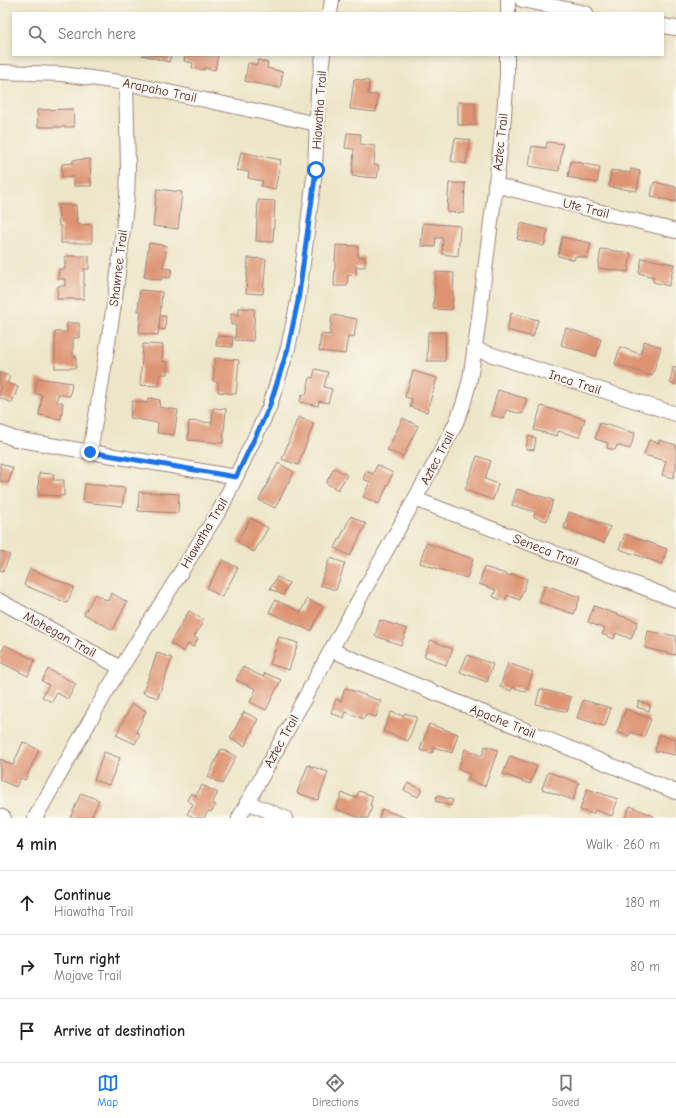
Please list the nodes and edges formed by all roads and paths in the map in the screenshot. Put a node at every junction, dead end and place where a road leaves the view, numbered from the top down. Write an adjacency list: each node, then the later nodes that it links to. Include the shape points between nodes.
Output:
1 (332, 0): 4 (street)
2 (508, 0): 5 (street)
3 (522, 0): 6 (street)
4 (330, 12)
5 (508, 12)
6 (581, 12)
7 (664, 26): 8 (street)
8 (676, 28)
9 (323, 56): 13 (street, Hiawatha Trail)
10 (507, 56): 14 (street, Aztec Trail, via 503,127)
11 (0, 72): 12 (street, Arapaho Trail, via 62,74)
12 (126, 83): 13 (street, Arapaho Trail); 19 (street, Shawnee Trail, via 127,196 115,298)
13 (317, 124): 20 (street, Hiawatha Trail, via 316,170 298,301 288,348 269,408)
14 (495, 185): 15 (street, Ute Trail); 16 (street, Aztec Trail)
15 (676, 231)
16 (474, 349): 17 (street, Inca Trail); 21 (street, Aztec Trail, via 463,405)
17 (676, 414)
18 (0, 433): 19 (street, via 15,439)
19 (90, 452): 20 (street)
20 (236, 477): 25 (street, Hiawatha Trail, via 221,508)
21 (415, 499): 22 (street, Seneca Trail); 24 (street, Aztec Trail)
22 (676, 600)
23 (0, 602): 25 (street, Mohegan Trail)
24 (331, 650): 26 (street, Apache Trail); 27 (street, Aztec Trail)
25 (121, 668): 30 (street, Hiawatha Trail)
26 (676, 792)
27 (247, 802): 31 (street, Aztec Trail); 32 (street)
28 (0, 816): 29 (street)
29 (4, 818)
30 (35, 818)
31 (239, 818)
32 (285, 818)

